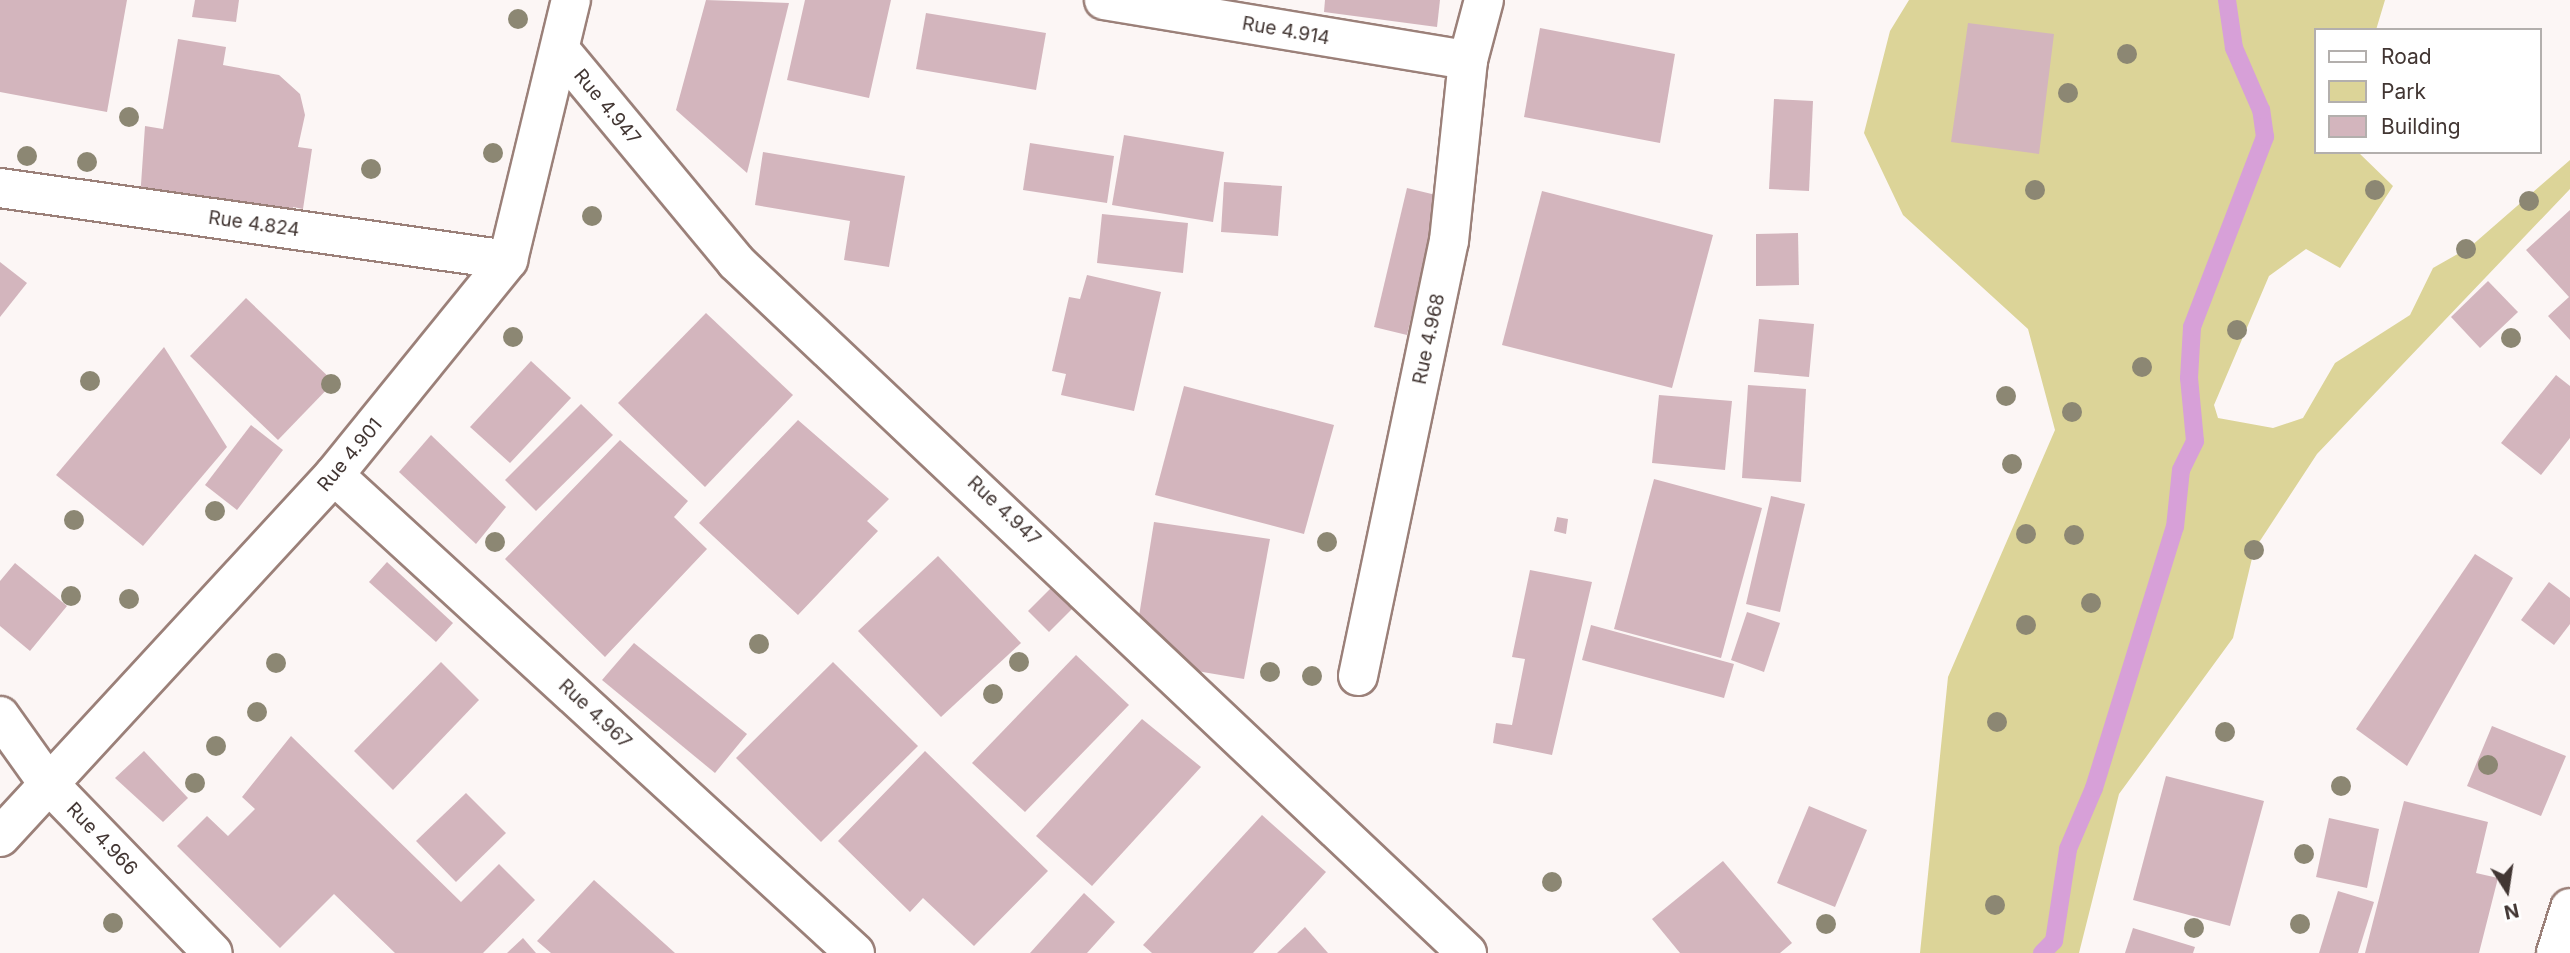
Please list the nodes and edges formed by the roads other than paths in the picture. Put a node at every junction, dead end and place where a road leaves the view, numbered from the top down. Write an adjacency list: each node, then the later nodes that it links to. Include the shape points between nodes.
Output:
1 (571, 0): 4 (street, Rue 4.901)
2 (1104, 0): 5 (street, Rue 4.914)
3 (1484, 0): 5 (street, Rue 4.968)
4 (561, 51): 7 (street, Rue 4.901); 16 (street, Rue 4.947, via 736,262)
5 (1468, 60): 9 (street, Rue 4.968, via 1450,241)
6 (0, 188): 7 (street, Rue 4.824)
7 (508, 260): 8 (street, Rue 4.901)
8 (334, 475): 11 (street, Rue 4.901); 15 (street, Rue 4.967)
9 (1358, 676)
10 (0, 716): 11 (street, Rue 4.966)
11 (47, 782): 12 (street, Rue 4.901); 14 (street, Rue 4.966)
12 (0, 837)
13 (2570, 908): 17 (street)
14 (214, 953)
15 (855, 953)
16 (1466, 953)
17 (2556, 953)

